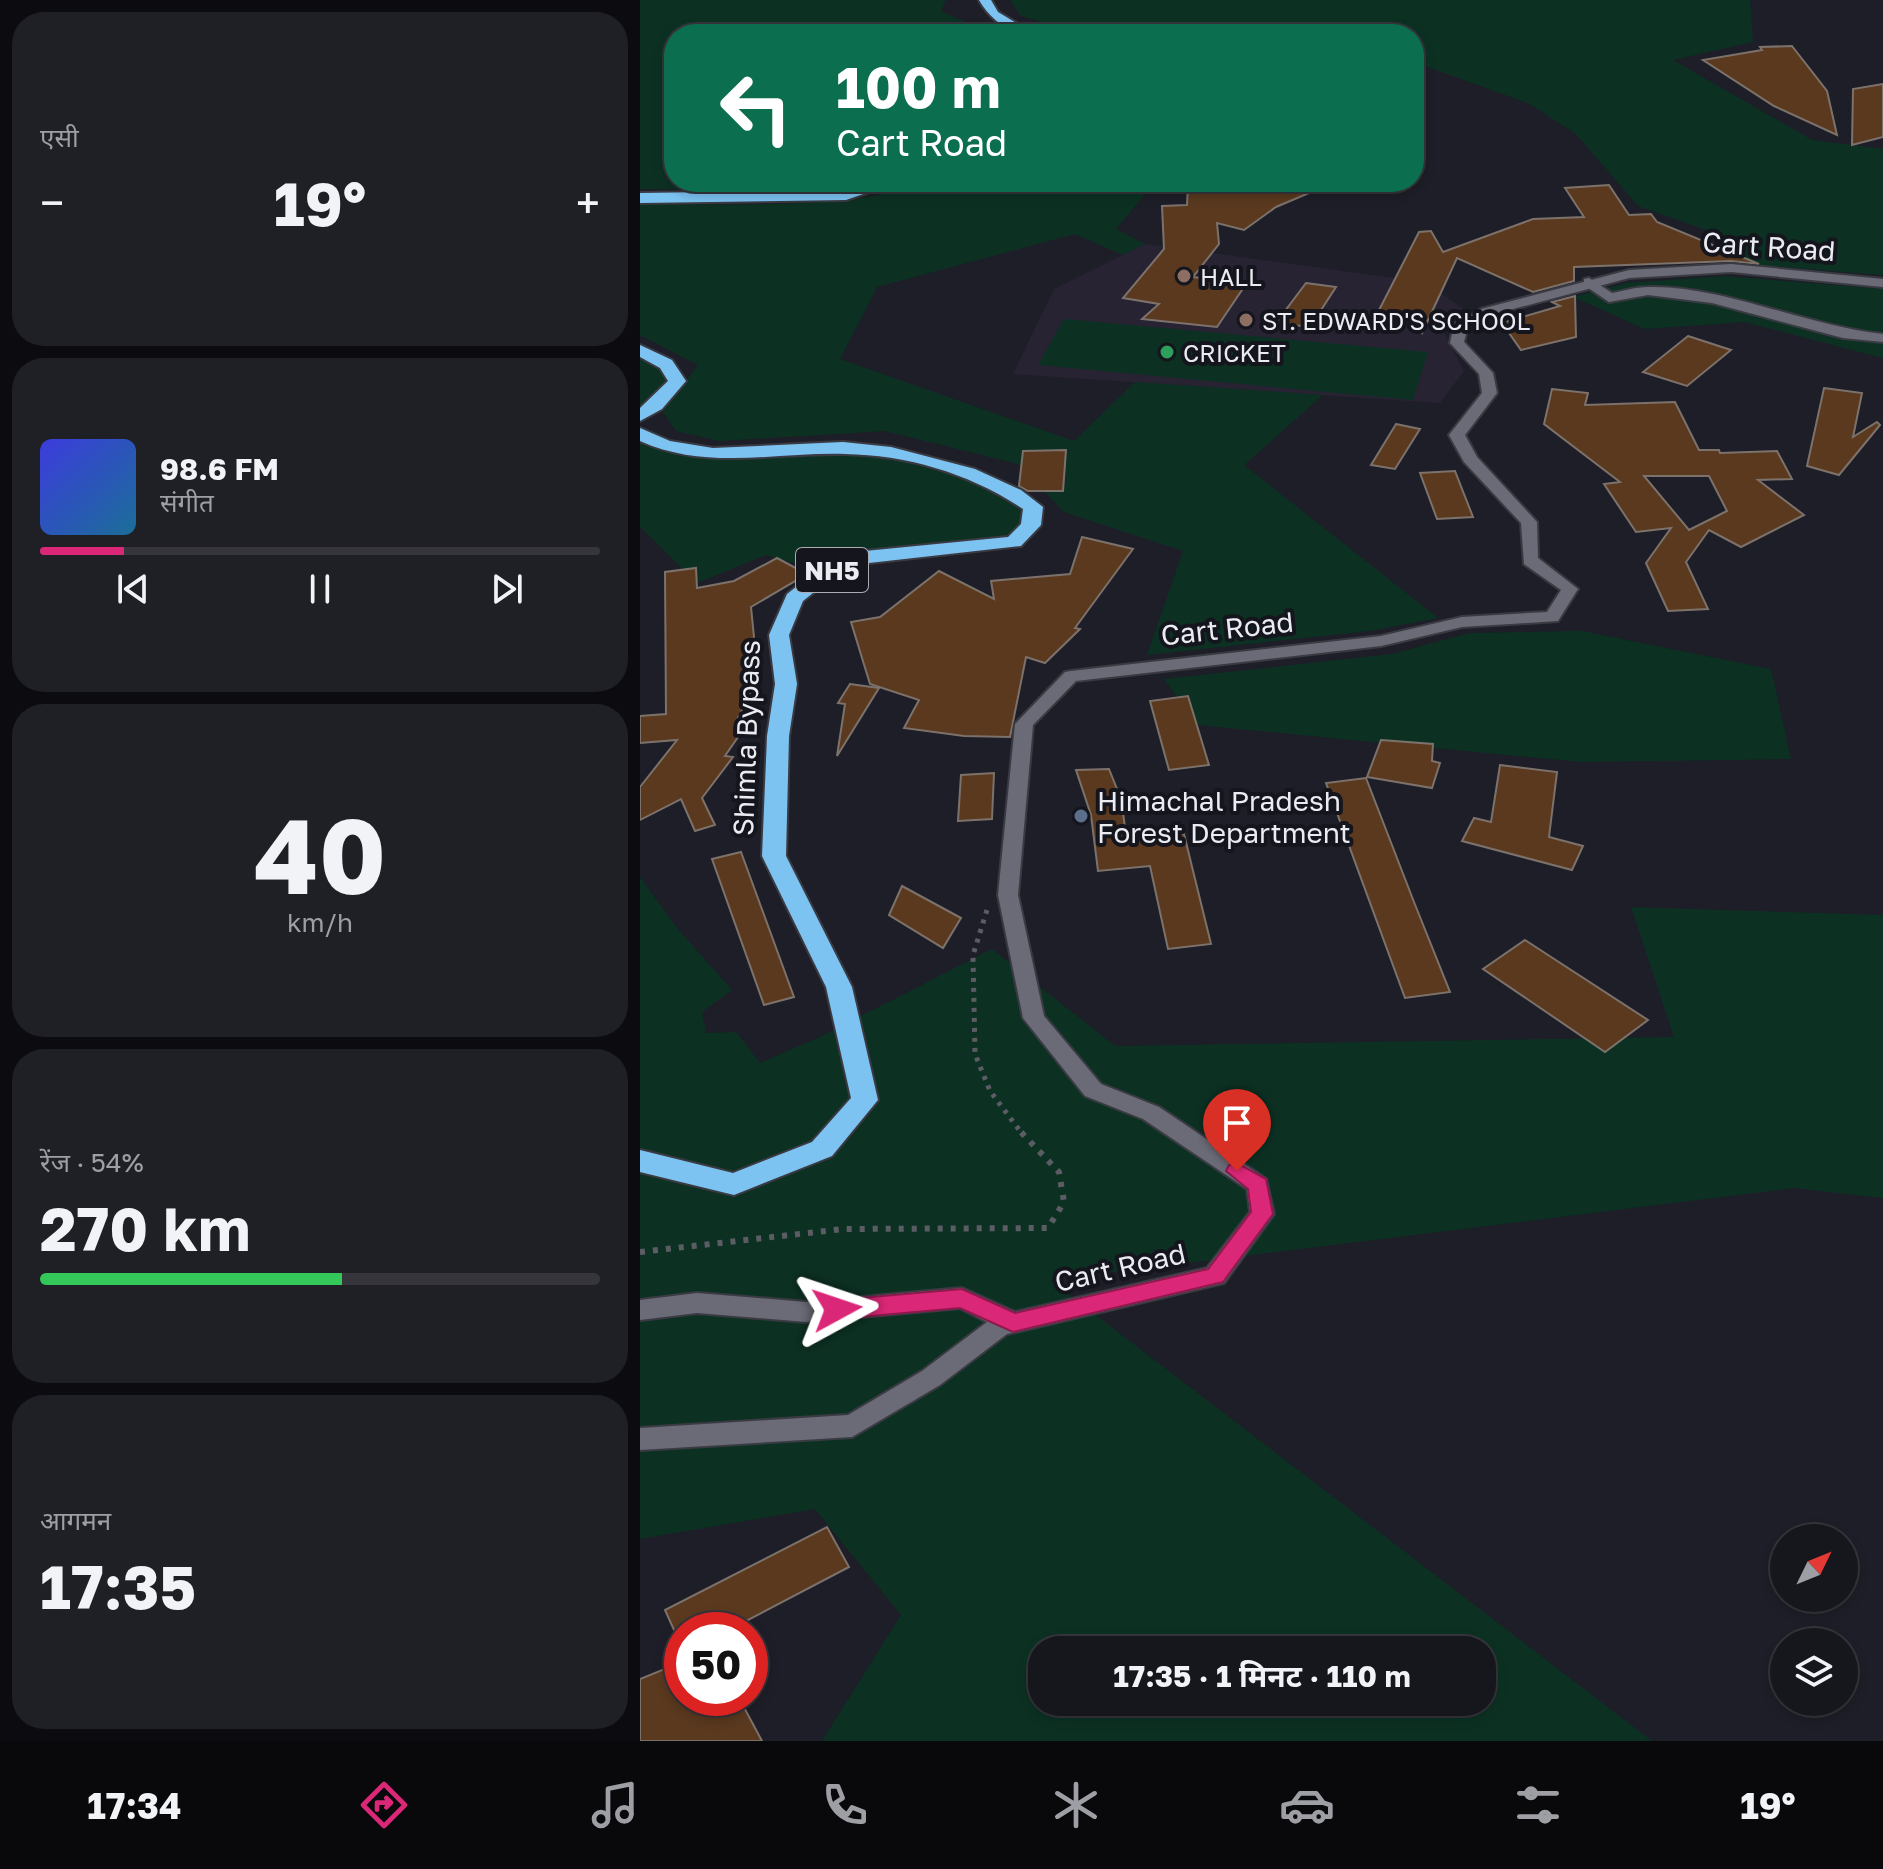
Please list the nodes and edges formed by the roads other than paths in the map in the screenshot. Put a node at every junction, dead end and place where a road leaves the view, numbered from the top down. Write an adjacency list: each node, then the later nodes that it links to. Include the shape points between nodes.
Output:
1 (985, 0): 2 (highway, via 993,14)
2 (1010, 24)
3 (856, 192): 4 (highway)
4 (640, 198)
5 (1589, 282): 6 (main road, Cart Road, via 1629,274 1731,268); 7 (main road, via 1609,298 1648,291 1713,299 1843,334); 13 (main road, Cart Road, via 1486,312 1461,324 1457,343 1486,373 1490,393 1457,435 1470,459 1529,522 1530,560 1570,589 1552,617 1462,622 1381,641 1071,676 1024,724 1008,895 1034,1018 1093,1090 1151,1113 1258,1185 1262,1214 1215,1276)
6 (1883, 283)
7 (1883, 338)
8 (640, 350): 9 (highway, via 666,364 677,381)
9 (640, 416)
10 (640, 434): 11 (highway, Shimla Bypass / NH5, via 662,447 706,454 845,448 894,452 1000,487 1033,507 1031,525 1014,542 880,555 827,572 794,598 779,635 786,684 778,736 774,856 839,987 865,1100 822,1149 734,1184)
11 (640, 1161)
12 (640, 1310): 13 (main road, via 697,1303 806,1312 962,1298)
13 (1013, 1323): 14 (main road, Cart Road, via 1000,1326 931,1378 852,1426)
14 (640, 1439)

